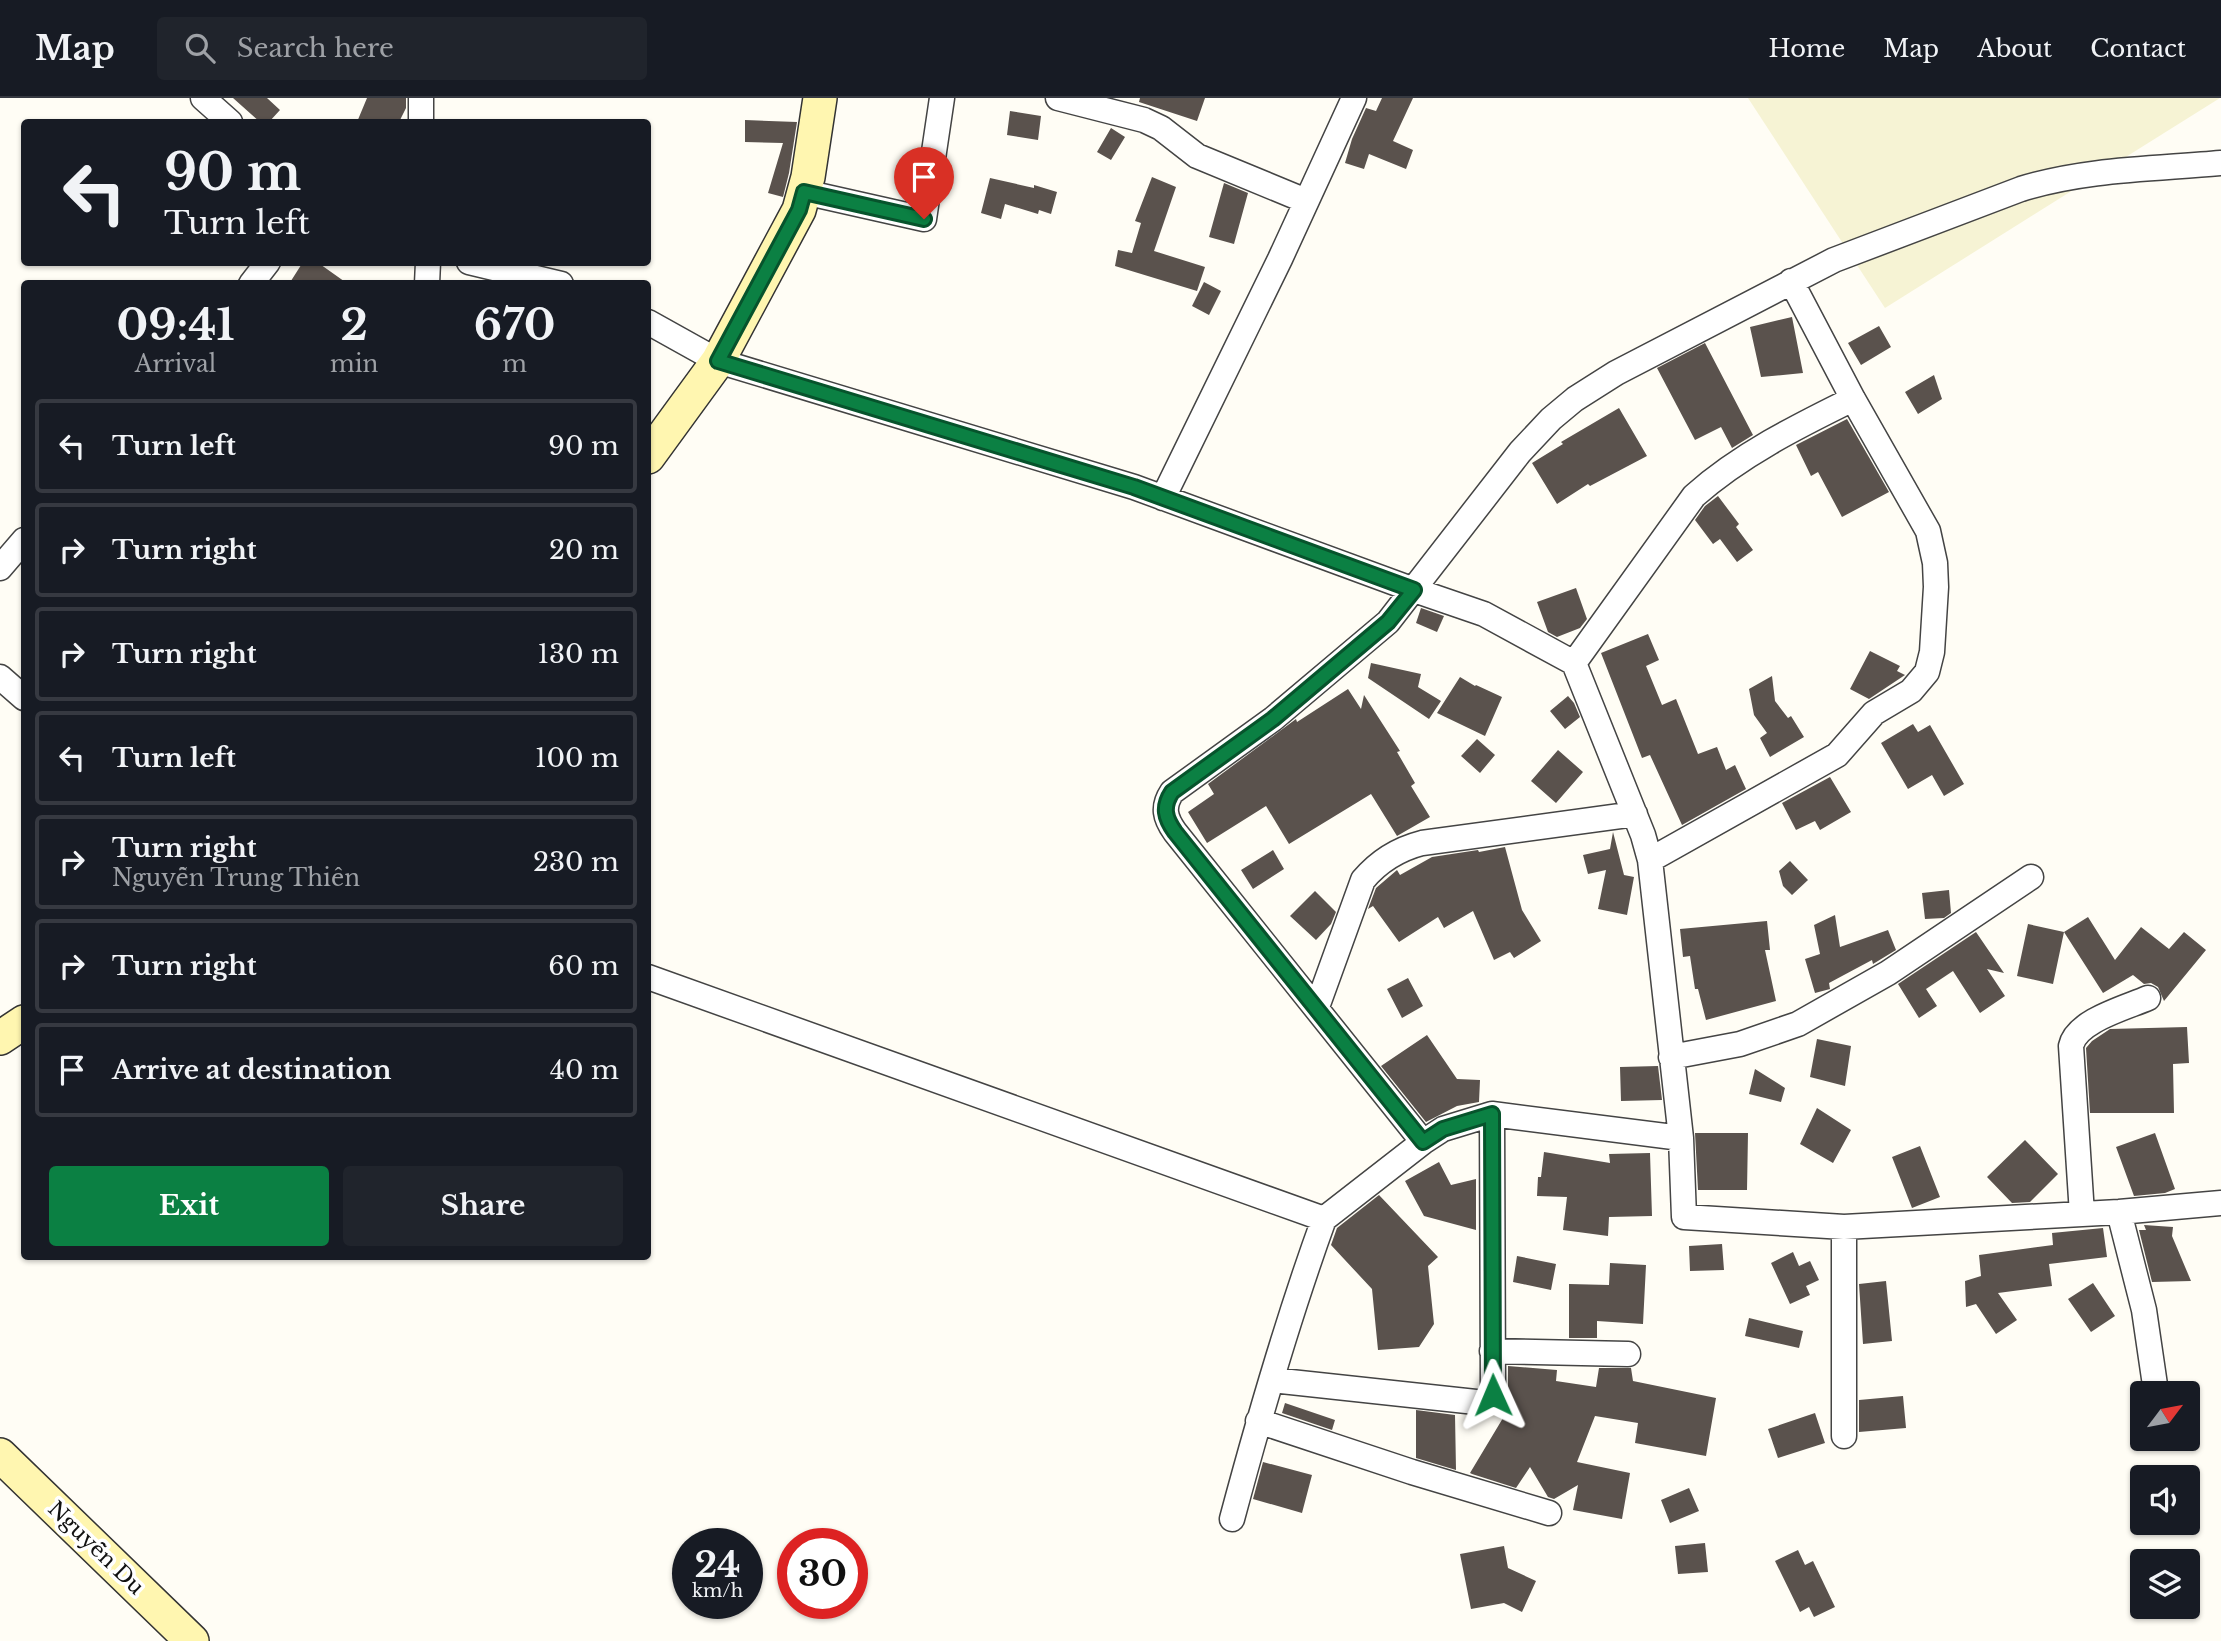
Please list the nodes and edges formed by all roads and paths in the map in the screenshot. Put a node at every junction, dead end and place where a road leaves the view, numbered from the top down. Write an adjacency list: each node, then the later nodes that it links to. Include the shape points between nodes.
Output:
1 (203, 98): 7 (street)
2 (421, 98): 8 (street)
3 (820, 98): 10 (street)
4 (942, 98): 10 (street, via 924,219)
5 (1058, 98): 11 (street, via 1144,120 1197,156)
6 (1354, 98): 11 (street)
7 (227, 119)
8 (421, 119)
9 (2221, 163): 16 (street, via 2049,180 1834,260)
10 (804, 192): 18 (street, via 799,210)
11 (1306, 201): 21 (street)
12 (265, 266): 14 (street)
13 (486, 266): 15 (street)
14 (254, 280)
15 (544, 280)
16 (1791, 281): 19 (street); 24 (street, via 1616,373 1559,412 1520,453)
17 (651, 324): 18 (street)
18 (718, 361): 20 (street); 21 (street)
19 (1853, 399): 25 (street, via 1797,426 1694,496); 29 (street, via 1928,531 1934,552 1936,587 1927,672 1910,691 1874,713 1836,755)
20 (651, 453)
21 (1163, 498): 24 (street)
22 (21, 544): 23 (street)
23 (0, 568)
24 (1414, 590): 25 (street, via 1485,614); 33 (street, via 1388,622 1273,719 1172,792 1164,810 1175,832)
25 (1574, 663): 28 (street)
26 (0, 677): 27 (street)
27 (21, 695)
28 (1635, 814): 29 (street); 33 (street, via 1454,838 1414,845 1391,856 1363,880)
29 (1650, 860): 36 (street)
30 (2031, 877): 36 (street, via 1888,973 1798,1024 1740,1044)
31 (651, 978): 43 (street)
32 (2148, 999): 42 (street, via 2073,1036)
33 (1317, 1007): 39 (street)
34 (21, 1024): 35 (street)
35 (0, 1038)
36 (1671, 1057): 38 (street)
37 (1492, 1114): 38 (street); 39 (street, via 1443,1129); 45 (street)
38 (1681, 1138): 44 (street, via 1684,1217)
39 (1423, 1142): 43 (street)
40 (2221, 1203): 41 (street)
41 (2119, 1212): 42 (street); 48 (street, via 2144,1310)
42 (2082, 1214): 44 (street)
43 (1324, 1219): 47 (street)
44 (1844, 1227): 50 (street)
45 (1492, 1351): 46 (street); 47 (street, via 1493,1395 1485,1403)
46 (1628, 1354)
47 (1272, 1380): 49 (street)
48 (2154, 1381)
49 (1258, 1421): 52 (street); 53 (street)
50 (1844, 1436)
51 (0, 1455): 54 (street, Nguyễn Du)
52 (1549, 1513)
53 (1232, 1519)
54 (192, 1641)

